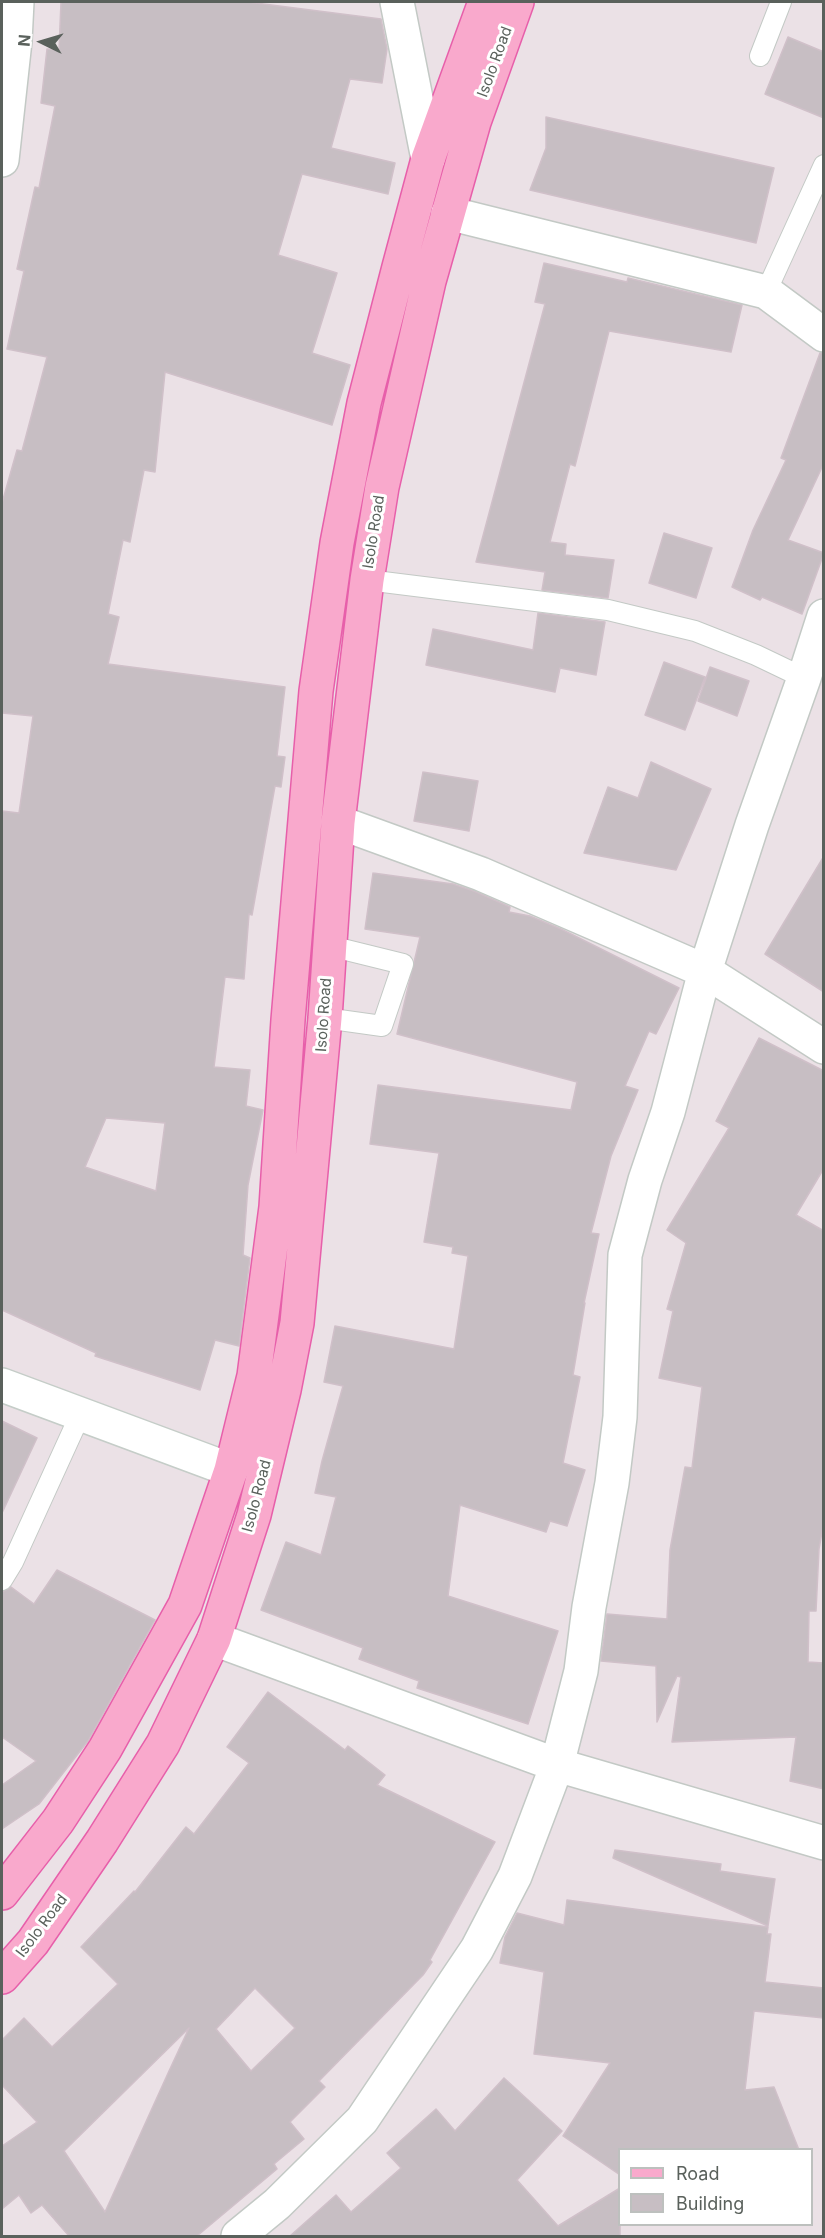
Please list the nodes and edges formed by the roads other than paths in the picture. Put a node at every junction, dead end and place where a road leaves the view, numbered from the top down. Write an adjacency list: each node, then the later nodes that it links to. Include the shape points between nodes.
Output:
1 (17, 2): 8 (street)
2 (397, 2): 7 (street)
3 (485, 2): 7 (main road, Isolo Road)
4 (517, 2): 10 (main road, Isolo Road, via 474,122)
5 (781, 2): 6 (lane)
6 (760, 56)
7 (428, 159): 20 (main road, Isolo Road, via 364,403 338,543 316,691)
8 (2, 160)
9 (824, 165): 11 (lane)
10 (448, 213): 11 (street); 13 (main road, Isolo Road, via 382,487)
11 (766, 292): 12 (street)
12 (824, 335)
13 (367, 580): 15 (lane, via 608,610 695,631); 16 (main road, Isolo Road)
14 (824, 616): 15 (street)
15 (804, 678): 18 (street)
16 (338, 822): 17 (main road, Isolo Road); 18 (street, via 481,874)
17 (330, 946): 19 (main road, Isolo Road); 19 (lane, via 403,964 382,1026)
18 (705, 971): 21 (street); 27 (street, via 625,1255 620,1417 612,1483 581,1671)
19 (325, 1018): 20 (main road); 26 (main road, Isolo Road, via 297,1323 254,1515)
20 (288, 1020): 24 (main road, Isolo Road, via 276,1207 262,1329)
21 (824, 1047)
22 (2, 1385): 23 (street)
23 (81, 1413): 24 (street); 25 (lane, via 14,1562)
24 (231, 1470): 29 (main road, Isolo Road, via 185,1605 170,1634 105,1749 58,1821)
25 (2, 1580)
26 (214, 1640): 27 (street); 30 (main road, Isolo Road, via 163,1744 126,1803 33,1942)
27 (557, 1765): 28 (street); 31 (street, via 515,1876 477,1949 362,2121 277,2204)
28 (824, 1843)
29 (2, 1893)
30 (2, 1977)
31 (238, 2236)

